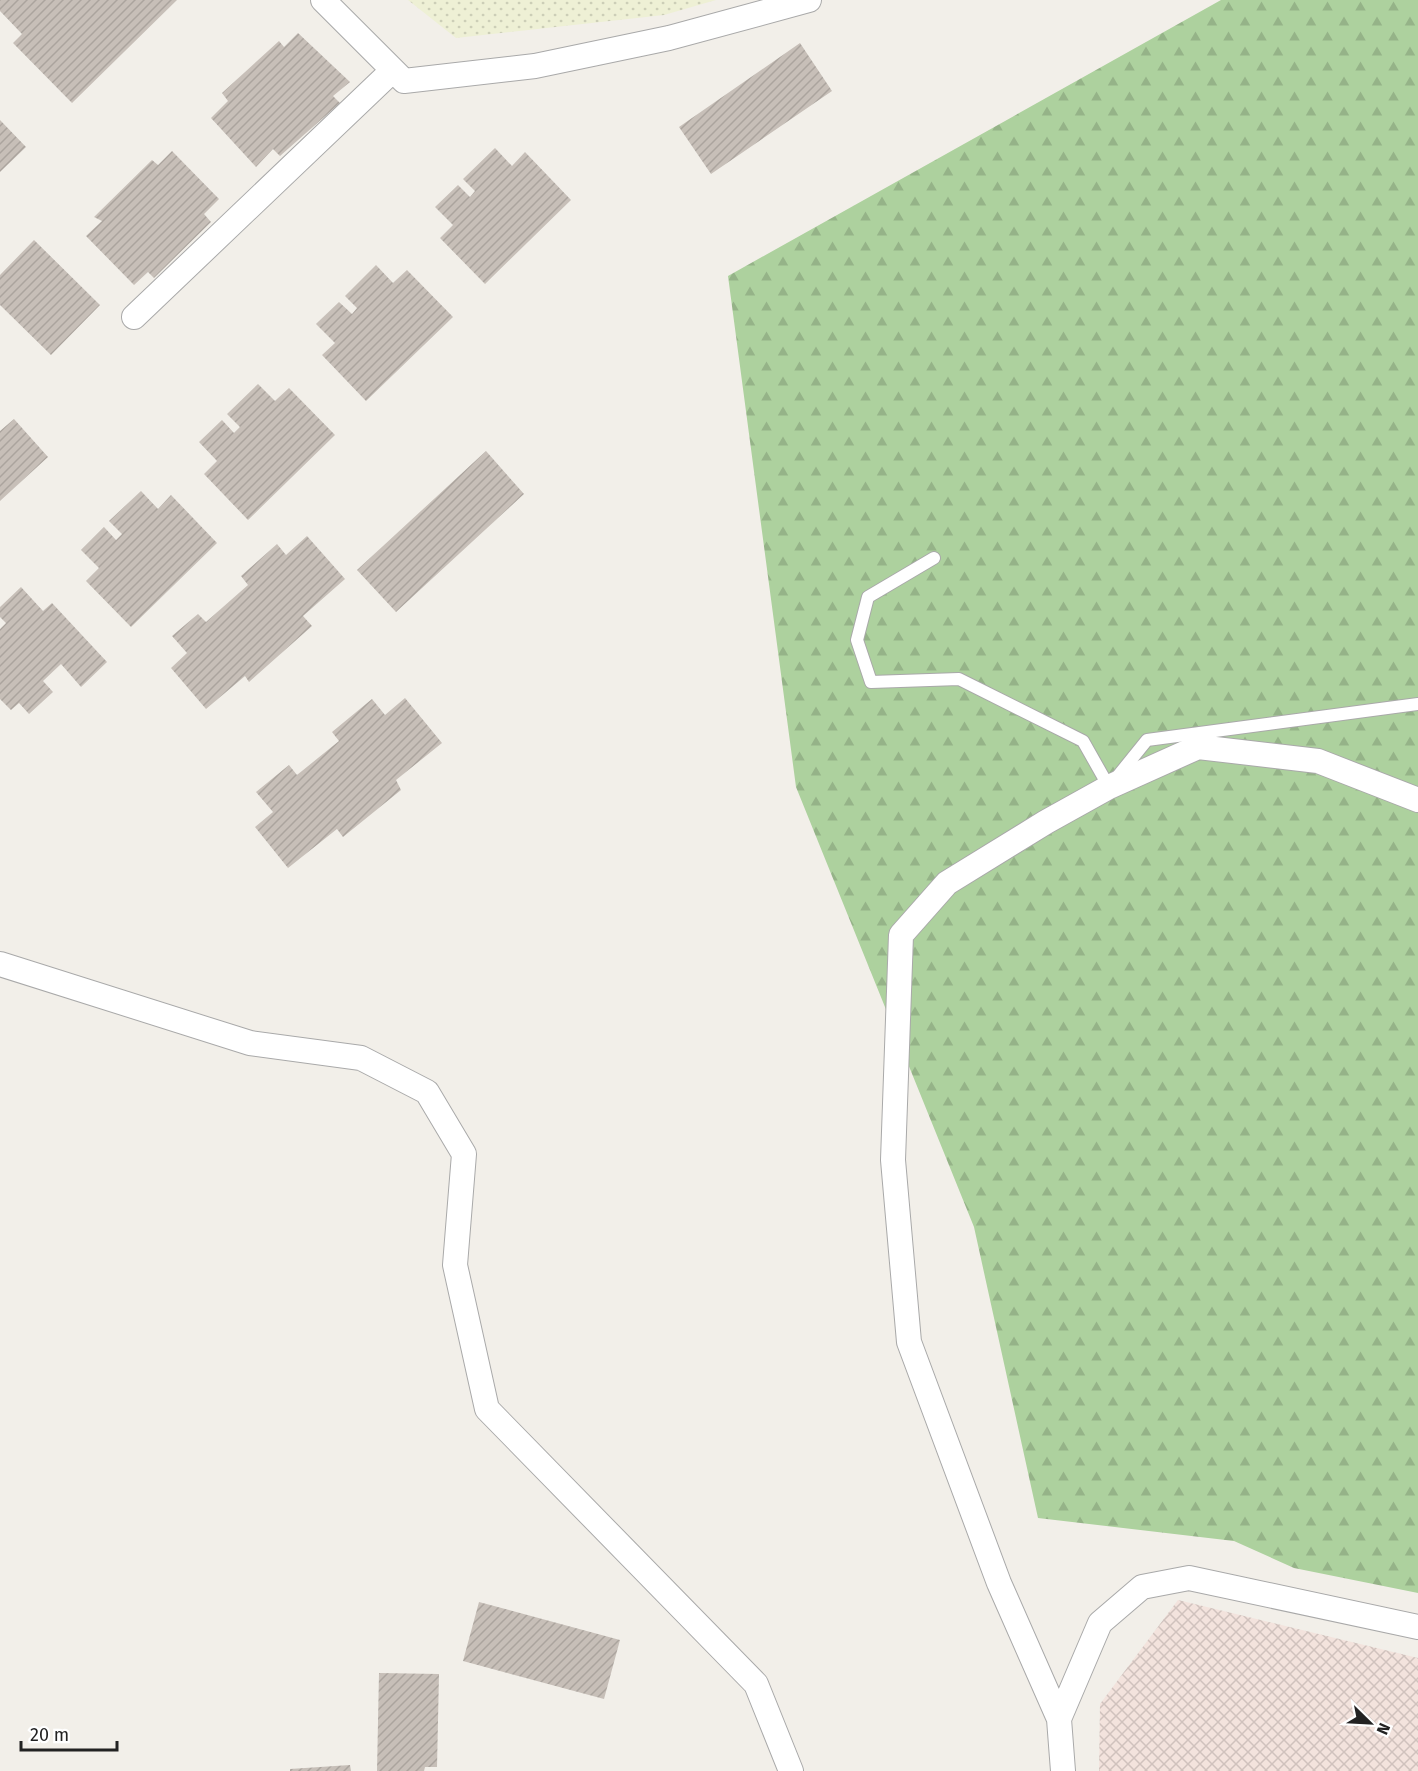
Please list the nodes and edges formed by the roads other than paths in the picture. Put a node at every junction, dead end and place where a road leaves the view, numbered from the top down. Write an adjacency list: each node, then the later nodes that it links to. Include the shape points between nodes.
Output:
1 (323, 0): 3 (street)
2 (809, 0): 3 (street, via 669,38 535,66 404,81)
3 (393, 70): 4 (street)
4 (134, 317)
5 (934, 558): 7 (lane, via 868,597 857,640 871,682 959,679 1083,741)
6 (1418, 704): 7 (lane, via 1147,740)
7 (1109, 787): 8 (street, via 1198,747 1318,761); 11 (street, via 947,882 901,934 893,1160 909,1342 999,1583)
8 (1418, 800)
9 (0, 964): 12 (street, via 250,1043 361,1058 427,1092 464,1154 455,1265 487,1409 756,1684)
10 (1418, 1627): 11 (street, via 1189,1578 1142,1587 1100,1623)
11 (1059, 1719): 13 (street)
12 (791, 1771)
13 (1063, 1771)

